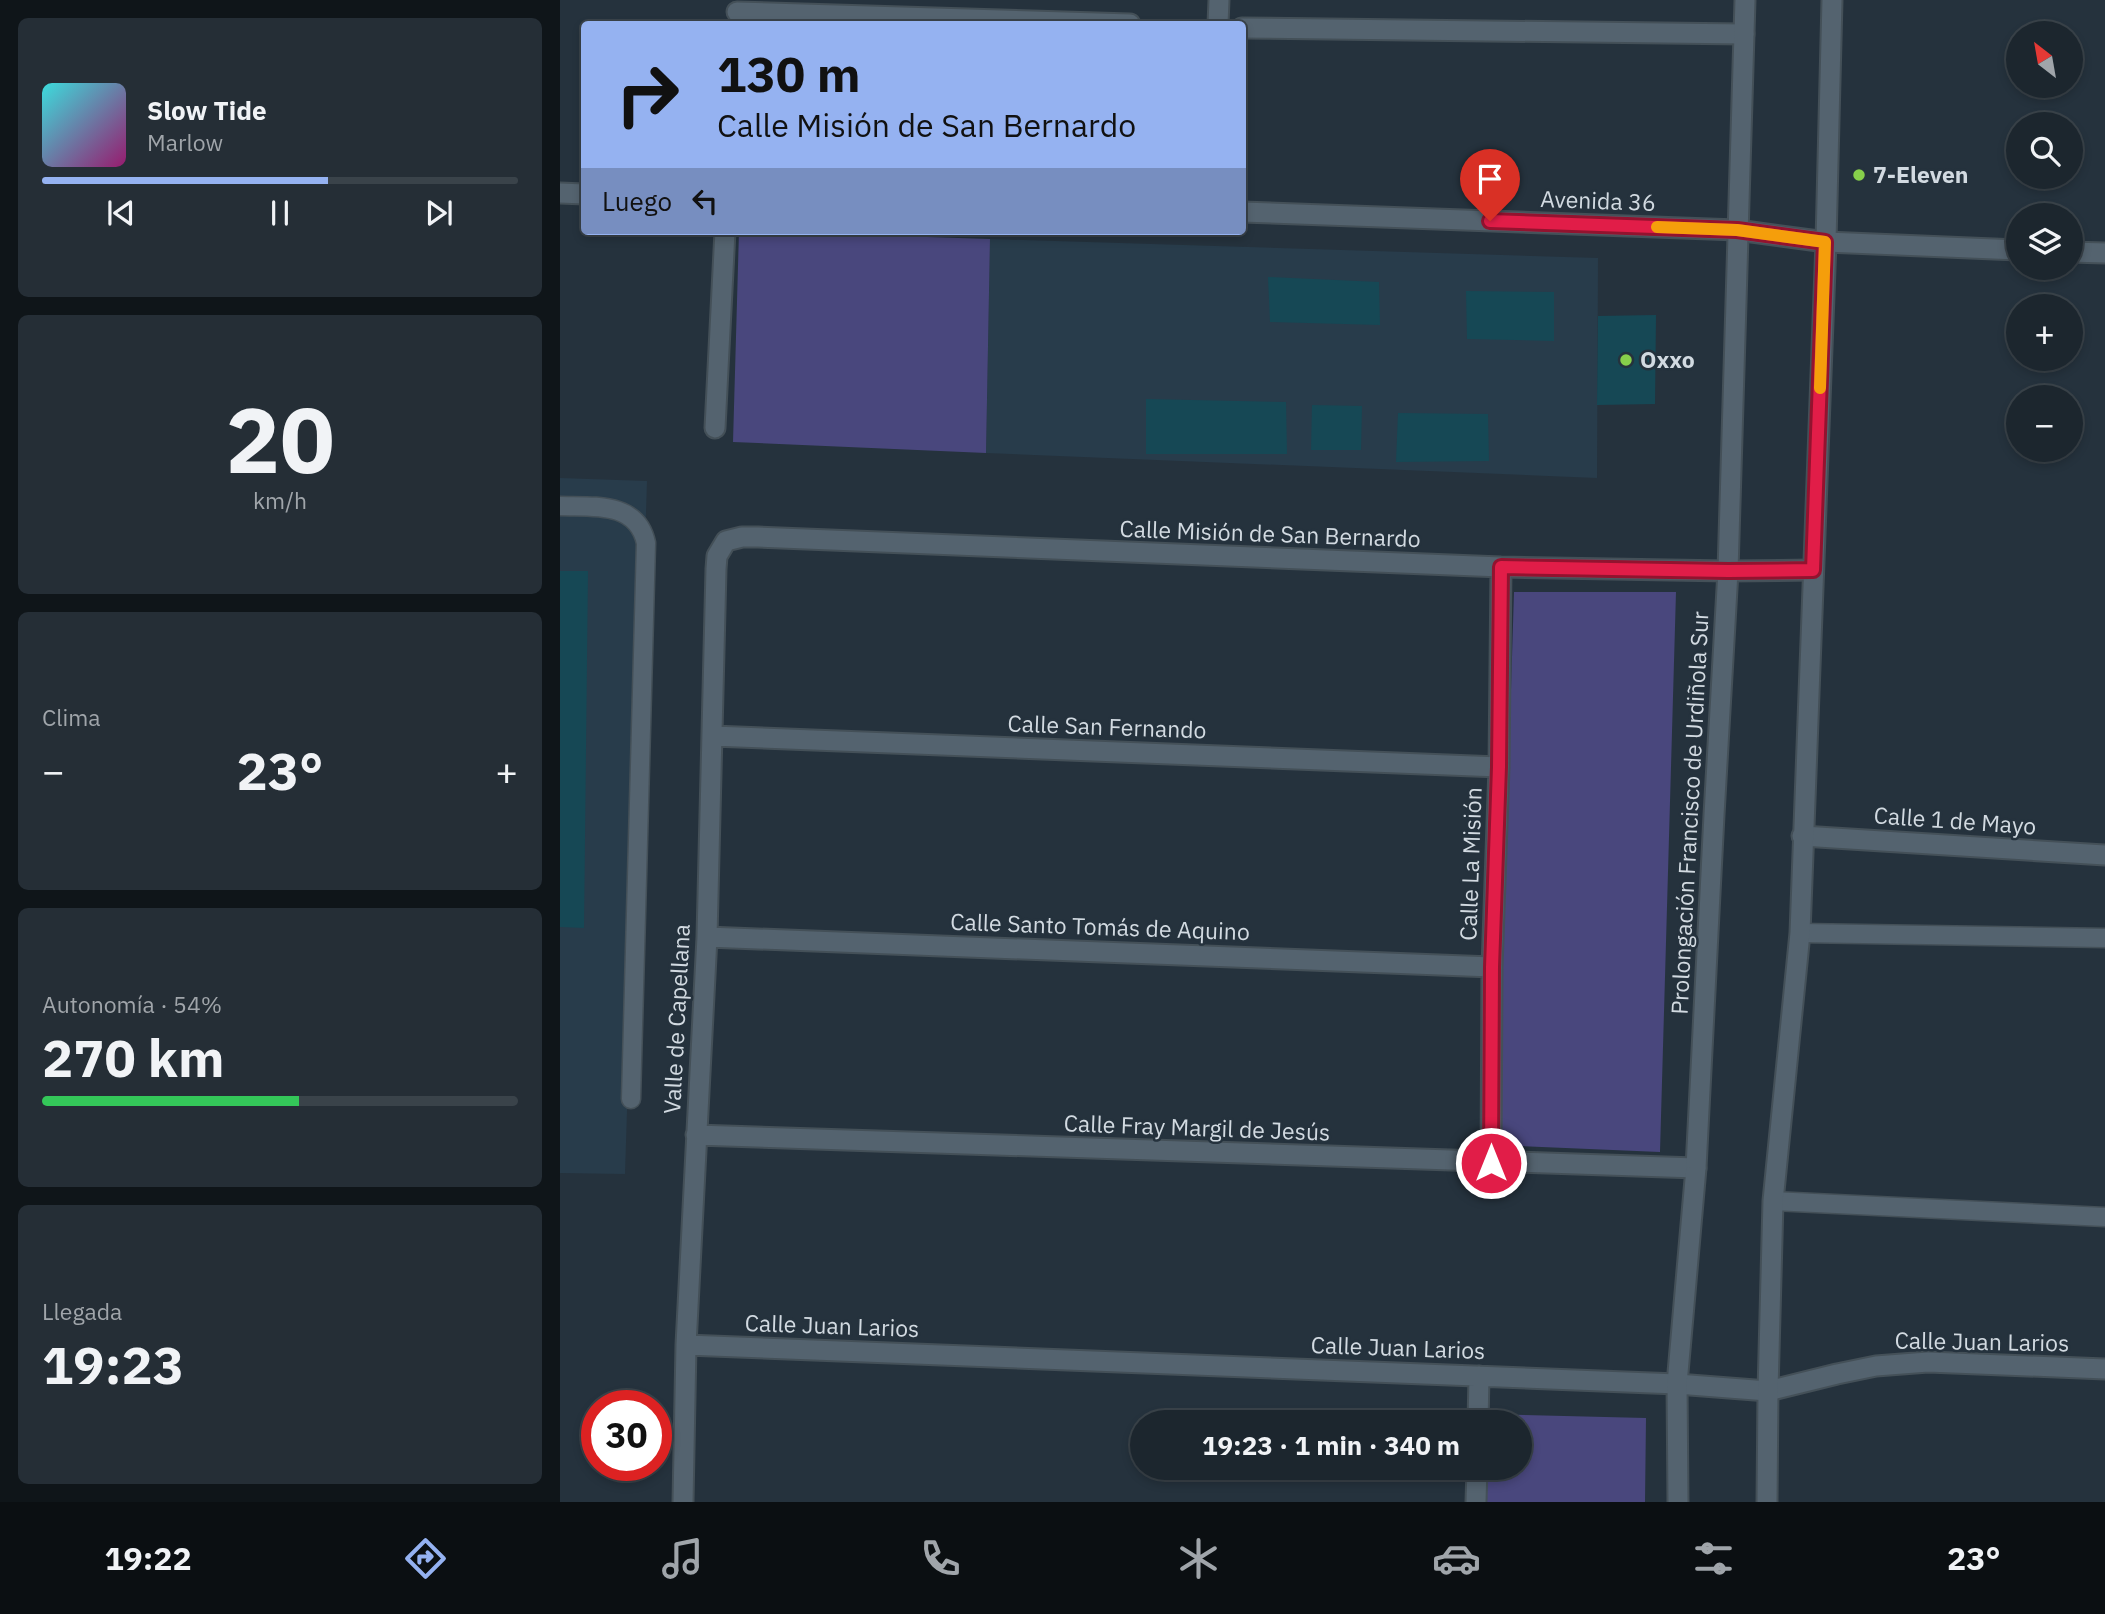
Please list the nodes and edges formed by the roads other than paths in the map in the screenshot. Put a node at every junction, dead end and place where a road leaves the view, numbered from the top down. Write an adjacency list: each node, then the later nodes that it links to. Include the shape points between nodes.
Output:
1 (1219, 0): 6 (street)
2 (1745, 0): 8 (street, Prolongación Francisco de Urdiñola Sur)
3 (1832, 0): 14 (street)
4 (737, 12): 5 (street)
5 (1032, 21)
6 (1218, 21)
7 (1246, 28): 8 (street)
8 (1744, 34): 12 (street, Prolongación Francisco de Urdiñola Sur)
9 (560, 193): 10 (street)
10 (581, 194)
11 (1246, 212): 12 (street, Avenida 36)
12 (1737, 230): 14 (street, Avenida 36); 23 (street, Prolongación Francisco de Urdiñola Sur)
13 (725, 235): 18 (street)
14 (1825, 242): 15 (street, Avenida 36); 22 (street)
15 (2006, 250)
16 (2083, 252): 17 (street)
17 (2105, 253)
18 (715, 428)
19 (560, 506): 32 (lane, via 623,512 636,521 646,542)
20 (726, 541): 21 (street, Calle Misión de San Bernardo, via 758,537); 24 (street, Valle de Capellana, via 716,569)
21 (1501, 567): 23 (street, Calle Misión de San Bernardo); 25 (street, Calle La Misión)
22 (1813, 570): 23 (street, Calle Misión de San Bernardo); 26 (street)
23 (1728, 571): 35 (street, Prolongación Francisco de Urdiñola Sur)
24 (713, 736): 25 (street, Calle San Fernando); 29 (street, Valle de Capellana)
25 (1499, 767): 31 (street, Calle La Misión)
26 (1802, 836): 27 (street, Calle 1 de Mayo); 28 (street)
27 (2105, 855)
28 (1800, 933): 30 (lane); 36 (street)
29 (706, 937): 31 (street, Calle Santo Tomás de Aquino); 33 (street, Valle de Capellana)
30 (2105, 938)
31 (1492, 967): 34 (street, Calle La Misión)
32 (631, 1099)
33 (696, 1135): 34 (street, Calle Fray Margil de Jesús); 38 (street, Valle de Capellana)
34 (1491, 1163): 35 (street, Calle Fray Margil de Jesús)
35 (1696, 1168): 41 (street, Prolongación Francisco de Urdiñola Sur)
36 (1773, 1201): 37 (lane); 42 (street)
37 (2105, 1217)
38 (686, 1345): 40 (street, Calle Juan Larios); 45 (street, Valle de Capellana)
39 (2105, 1369): 42 (street, Calle Juan Larios, via 1928,1362 1876,1366)
40 (1479, 1376): 41 (street, Calle Juan Larios); 43 (street)
41 (1677, 1384): 42 (street, Calle Juan Larios); 47 (street, Prolongación Francisco de Urdiñola Sur)
42 (1768, 1391): 48 (street)
43 (1478, 1410)
44 (1477, 1480): 46 (street)
45 (682, 1502)
46 (1476, 1502)
47 (1678, 1502)
48 (1767, 1502)

